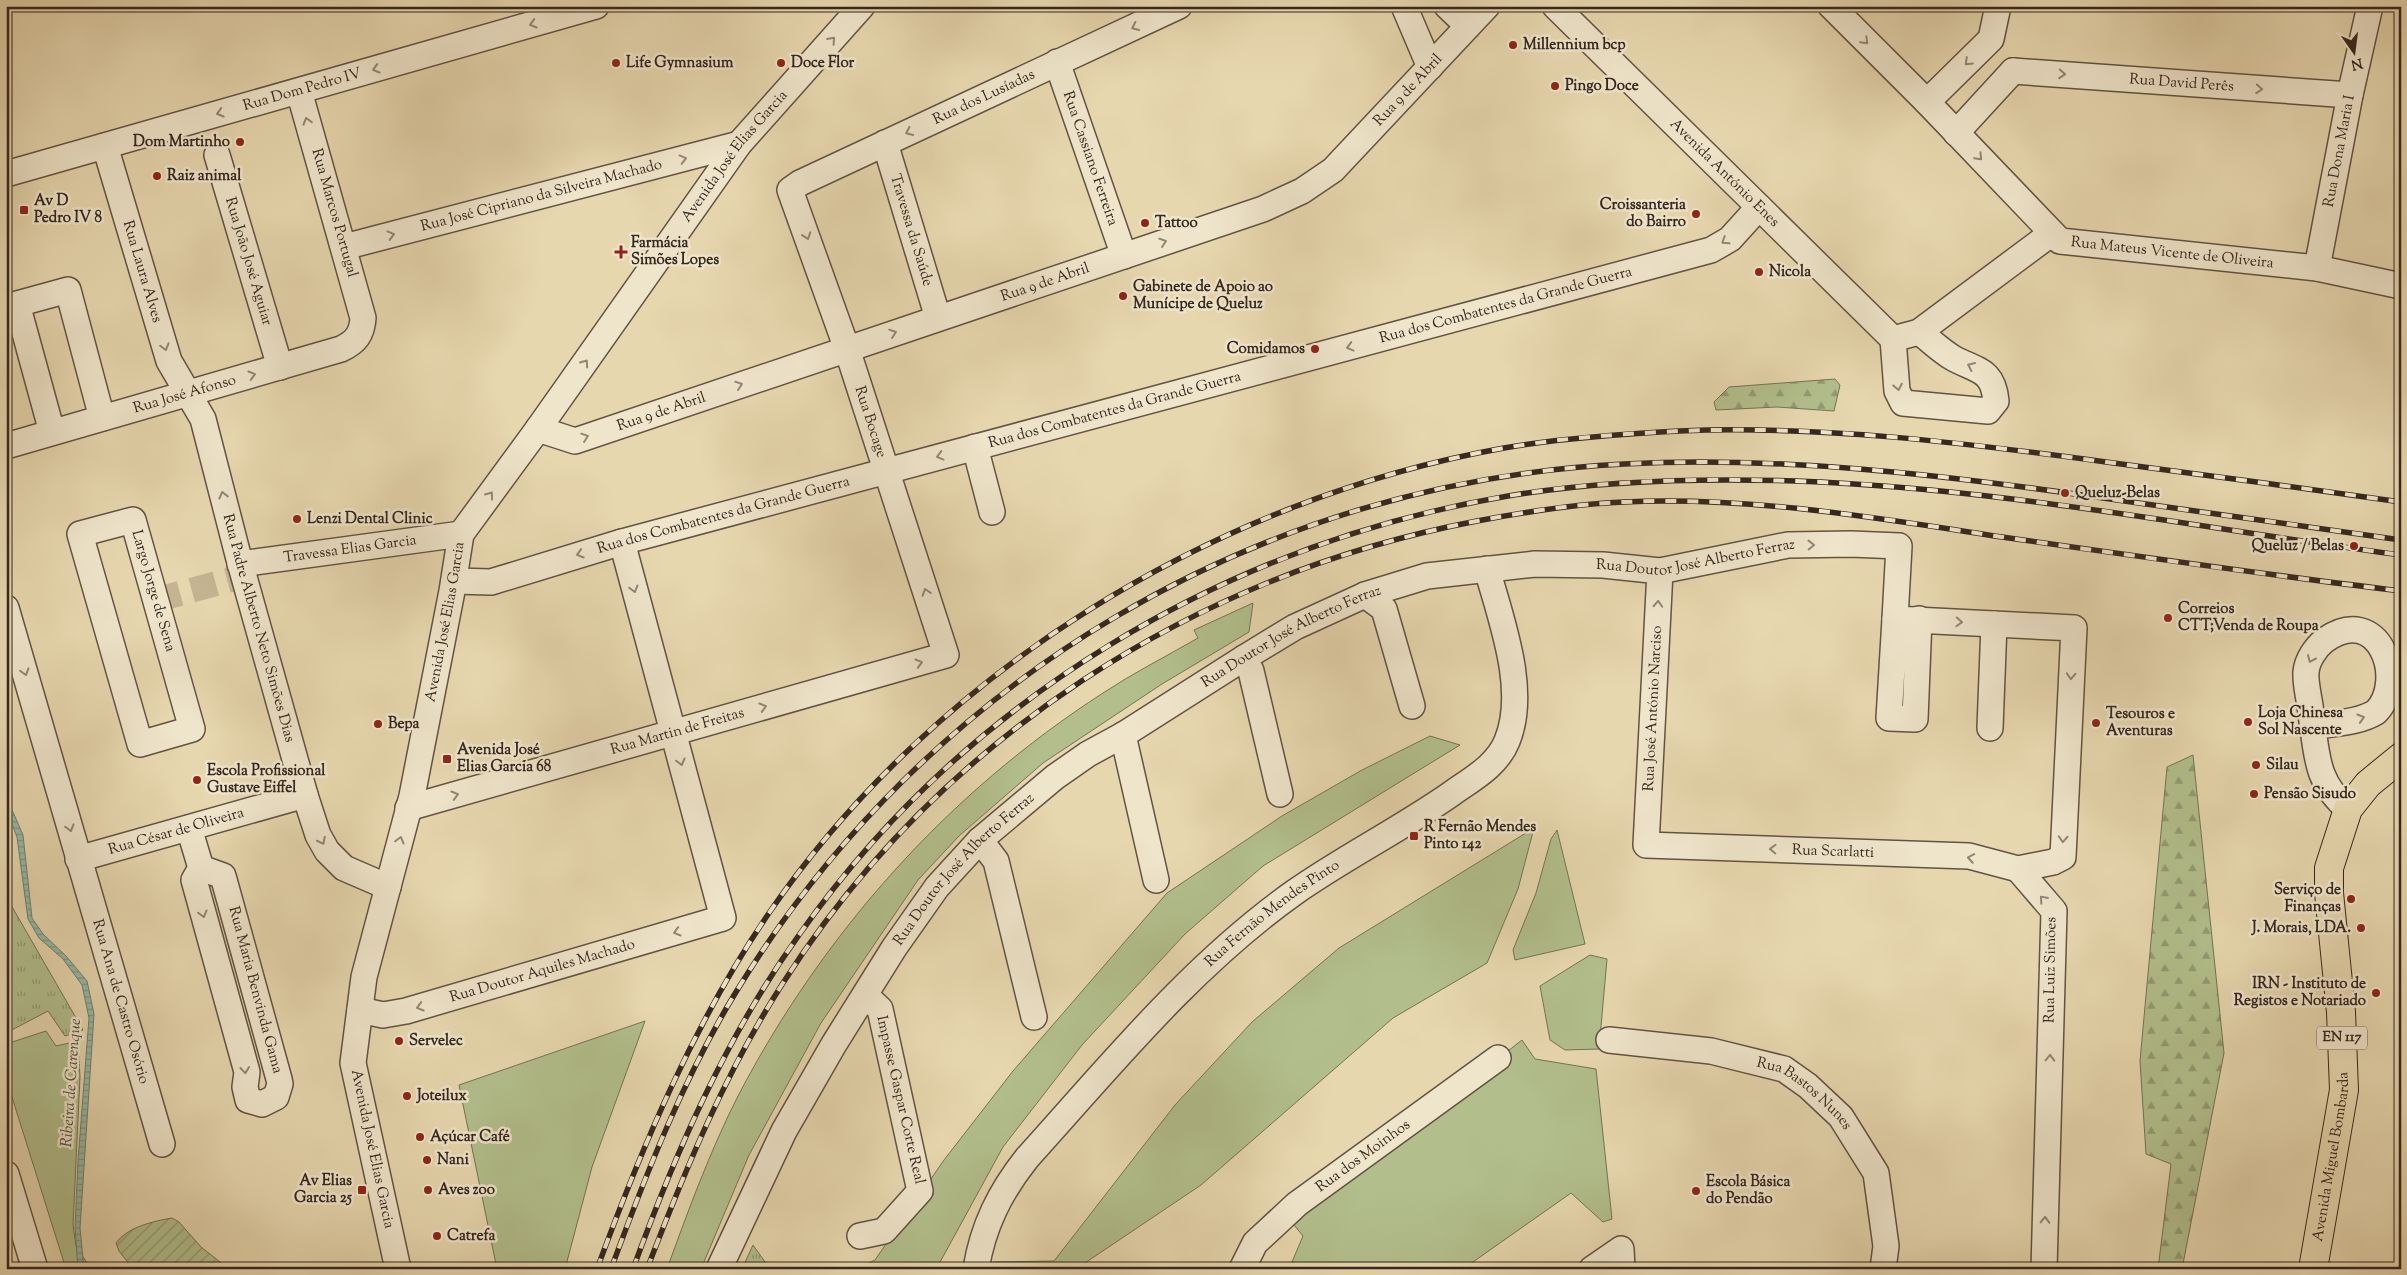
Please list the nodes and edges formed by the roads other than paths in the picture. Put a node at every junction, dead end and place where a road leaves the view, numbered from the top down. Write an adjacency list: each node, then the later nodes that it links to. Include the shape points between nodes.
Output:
1 (596, 6): 16 (street, Rua Dom Pedro IV, one-way to 16)
2 (862, 6): 21 (street, Avenida José Elias Garcia, one-way to 2)
3 (1180, 6): 13 (street, Rua dos Lusíadas, one-way to 13)
4 (1404, 6): 14 (street)
5 (1447, 6): 11 (street)
6 (1487, 6): 11 (street, Rua 9 de Abril)
7 (1555, 6): 26 (street, Avenida António Enes)
8 (1831, 6): 18 (street, Rua Mateus Vicente de Oliveira, one-way to 18)
9 (1998, 6): 12 (street)
10 (2370, 6): 17 (street, Rua Dona Maria I)
11 (1468, 26): 14 (street, Rua 9 de Abril)
12 (1991, 39): 15 (street); 18 (street, one-way to 18)
13 (1057, 62): 20 (street, Rua dos Lusíadas, one-way to 20); 29 (street, Rua Cassiano Ferreira)
14 (1430, 67): 29 (street, Rua 9 de Abril, one-way to 14, via 1263,209 1302,192 1333,170)
15 (2013, 71): 17 (street, Rua David Perês, one-way to 17); 19 (street)
16 (299, 91): 22 (street, Rua Dom Pedro IV, one-way to 22); 28 (street, Rua Marcos Portugal, one-way to 16)
17 (2350, 95): 30 (street, Rua Dona Maria I)
18 (1927, 102): 19 (street, Rua Mateus Vicente de Oliveira)
19 (1956, 133): 27 (street, Rua Mateus Vicente de Oliveira, one-way to 27)
20 (885, 143): 25 (street, Rua dos Lusíadas); 32 (street, Travessa da Saúde)
21 (739, 144): 28 (street, Rua José Cipriano da Silveira Machado, one-way to 21); 40 (street, Avenida José Elias Garcia, one-way to 21)
22 (105, 146): 24 (street, Rua Dom Pedro IV); 38 (street, Rua Laura Alves, one-way to 38, via 169,361)
23 (217, 155): 37 (street, Rua João José Aguiar)
24 (6, 174)
25 (790, 190): 36 (street, Rua Bocage, one-way to 36)
26 (1759, 207): 35 (street, Avenida António Enes); 43 (street, Rua dos Combatentes da Grande Guerra, one-way to 43, via 1730,239 1711,250)
27 (2052, 233): 30 (street, Rua Mateus Vicente de Oliveira, via 2060,241); 33 (street)
28 (344, 247): 34 (street, Rua Marcos Portugal, via 363,318)
29 (1124, 256): 32 (street, Rua 9 de Abril)
30 (2317, 268): 31 (street, Rua Mateus Vicente de Oliveira)
31 (2401, 286)
32 (938, 318): 36 (street, Rua 9 de Abril, one-way to 32)
33 (1919, 332): 35 (street); 35 (street, one-way to 33, via 1897,391 1903,403 1988,411 1996,401 1995,386 1983,372 1952,357)
34 (359, 336): 37 (street, Rua José Afonso, via 341,349)
35 (1893, 339)
36 (847, 349): 40 (street, Rua 9 de Abril, one-way to 36, via 575,440); 44 (street, Rua Bocage)
37 (280, 367): 38 (street, Rua José Afonso, one-way to 37)
38 (189, 393): 39 (street, Rua José Afonso); 48 (street, Rua Padre Alberto Neto Simões Dias, one-way to 38, via 203,419)
39 (102, 418): 41 (street, Rua José Afonso); 41 (street, via 68,290 16,304)
40 (538, 429): 46 (street, Avenida José Elias Garcia, one-way to 40)
41 (52, 432): 42 (street, Rua José Afonso)
42 (6, 446)
43 (975, 447): 44 (street, Rua dos Combatentes da Grande Guerra, one-way to 44); 45 (street)
44 (886, 471): 47 (street, Rua dos Combatentes da Grande Guerra); 55 (street, Rua Bocage, one-way to 44)
45 (992, 512)
46 (461, 534): 48 (street, Travessa Elias Garcia); 51 (street, Avenida José Elias Garcia)
47 (622, 542): 51 (street, Rua dos Combatentes da Grande Guerra, one-way to 51, via 491,582); 60 (street, one-way to 60)
48 (240, 564): 65 (street, Rua Padre Alberto Neto Simões Dias)
49 (1487, 569): 50 (street, Rua Doutor José Alberto Ferraz, via 1535,564); 52 (street, Rua Doutor José Alberto Ferraz, via 1427,576); 87 (street, Rua Fernão Mendes Pinto, via 1515,694 1515,712 1507,742 1490,767 1416,819 1296,891 1197,973 1014,1175 984,1231)
50 (1660, 570): 54 (street, Rua Doutor José Alberto Ferraz, one-way to 54, via 1788,546 1899,546 1907,619); 70 (street, Rua José António Narciso, one-way to 50)
51 (454, 581): 66 (street, Avenida José Elias Garcia)
52 (1365, 595): 56 (street, Rua Doutor José Alberto Ferraz, via 1295,627); 57 (street, via 1384,609)
53 (6, 608): 71 (street, Rua Ana de Castro Osório, one-way to 71)
54 (1994, 624): 59 (street); 73 (street, Rua Doutor José Alberto Ferraz, one-way to 73, via 2074,628 2063,857)
55 (946, 655): 60 (street, Rua Martin de Freitas, one-way to 55)
56 (1244, 658): 61 (street, Rua Doutor José Alberto Ferraz); 64 (street, via 1251,671)
57 (1412, 706)
58 (2313, 727): 67 (street, via 2320,771 2327,789)
59 (1990, 728)
60 (673, 733): 66 (street, Rua Martin de Freitas, one-way to 60); 77 (street, Rua Doutor Aquiles Machado, one-way to 77, via 723,918 406,1011 383,1015)
61 (1123, 735): 69 (street, Rua Doutor José Alberto Ferraz, via 1055,777); 74 (street)
62 (140, 744): 62 (street, Largo Jorge de Sena, via 192,729 133,520 80,534)
63 (2401, 758): 67 (main road, Avenida Miguel Bombarda / EN 117, via 2368,784)
64 (1280, 794)
65 (305, 795): 68 (street, Rua César de Oliveira); 75 (street, Rua Padre Alberto Neto Simões Dias, one-way to 75, via 318,835 327,851 344,868)
66 (408, 808): 75 (street, Avenida José Elias Garcia, one-way to 66)
67 (2348, 809): 93 (main road, Avenida Miguel Bombarda / EN 117, via 2328,868 2341,1012 2344,1090)
68 (189, 828): 71 (street, Rua César de Oliveira); 72 (street, Rua Maria Benvinda Gama)
69 (980, 840): 76 (street, Rua Doutor José Alberto Ferraz, via 937,887 894,948); 78 (street, via 996,861)
70 (1646, 845): 73 (street, Rua Scarlatti, one-way to 70, via 1968,856)
71 (78, 858): 81 (street, Rua Ana de Castro Osório)
72 (201, 868): 72 (street, Rua Maria Benvinda Gama, one-way to 72, via 194,880 247,1072 245,1087 248,1100 262,1104 276,1097 279,1079 224,876)
73 (2018, 869): 92 (street, Rua Luiz Simões, one-way to 73, via 2054,911)
74 (1156, 880)
75 (388, 887): 77 (street, Avenida José Elias Garcia, via 364,976)
76 (866, 996): 83 (street, Impasse Gaspar Corte Real, via 880,1009 920,1191 884,1231); 86 (street, Rua Doutor José Alberto Ferraz, via 784,1131)
77 (360, 1010): 85 (street, Avenida José Elias Garcia, via 353,1064)
78 (1034, 1017)
79 (1609, 1040): 91 (street, Rua Bastos Nunes, via 1711,1051 1784,1070 1808,1086 1840,1117 1876,1173 1886,1246)
80 (1498, 1058): 88 (street, Rua dos Moinhos, via 1297,1204 1255,1244)
81 (162, 1144)
82 (8, 1186): 84 (street)
83 (860, 1236)
84 (35, 1269)
85 (398, 1269)
86 (719, 1269)
87 (976, 1269)
88 (1242, 1269)
89 (1592, 1269): 90 (street, via 1621,1249)
90 (1622, 1269)
91 (1883, 1269)
92 (2044, 1269)
93 (2313, 1269)

